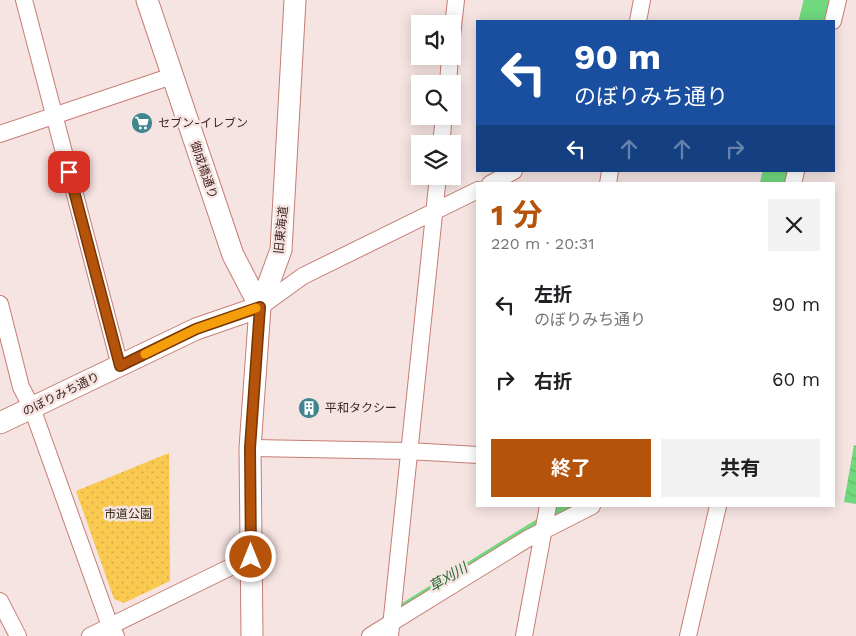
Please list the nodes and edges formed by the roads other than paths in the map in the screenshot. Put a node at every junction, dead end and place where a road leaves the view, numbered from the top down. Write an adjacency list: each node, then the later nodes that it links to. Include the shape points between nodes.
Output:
1 (24, 0): 11 (street)
2 (147, 0): 10 (street, 御成橋通り)
3 (295, 0): 19 (street, 旧東海道, via 281,250)
4 (456, 0): 7 (street)
5 (642, 0): 8 (street)
6 (838, 0): 9 (street)
7 (454, 15)
8 (638, 20)
9 (833, 20)
10 (172, 76): 11 (street); 19 (street, 御成橋通り, via 233,255)
11 (54, 115): 12 (street); 20 (street)
12 (0, 134)
13 (512, 172): 14 (street)
14 (494, 182)
15 (437, 185): 17 (street)
16 (476, 191): 17 (street)
17 (434, 212): 19 (street, via 303,276); 24 (street)
18 (0, 304): 21 (street, via 21,387)
19 (260, 307): 20 (street, のぼりみち通り, via 196,329); 23 (street, 旧東海道)
20 (120, 366): 21 (street, のぼりみち通り)
21 (32, 408): 22 (street, のぼりみち通り); 33 (street)
22 (0, 423)
23 (250, 448): 24 (street); 30 (street, 旧東海道)
24 (408, 451): 25 (street); 32 (street)
25 (476, 456)
26 (548, 507): 29 (street)
27 (590, 507): 29 (street)
28 (718, 507): 39 (street)
29 (544, 532): 32 (street, via 465,576); 38 (street)
30 (251, 557): 33 (street); 36 (street, 旧東海道)
31 (0, 601): 34 (street)
32 (391, 629): 37 (street)
33 (113, 631): 35 (street)
34 (18, 636)
35 (90, 636)
36 (252, 636)
37 (370, 636)
38 (524, 636)
39 (688, 636)

